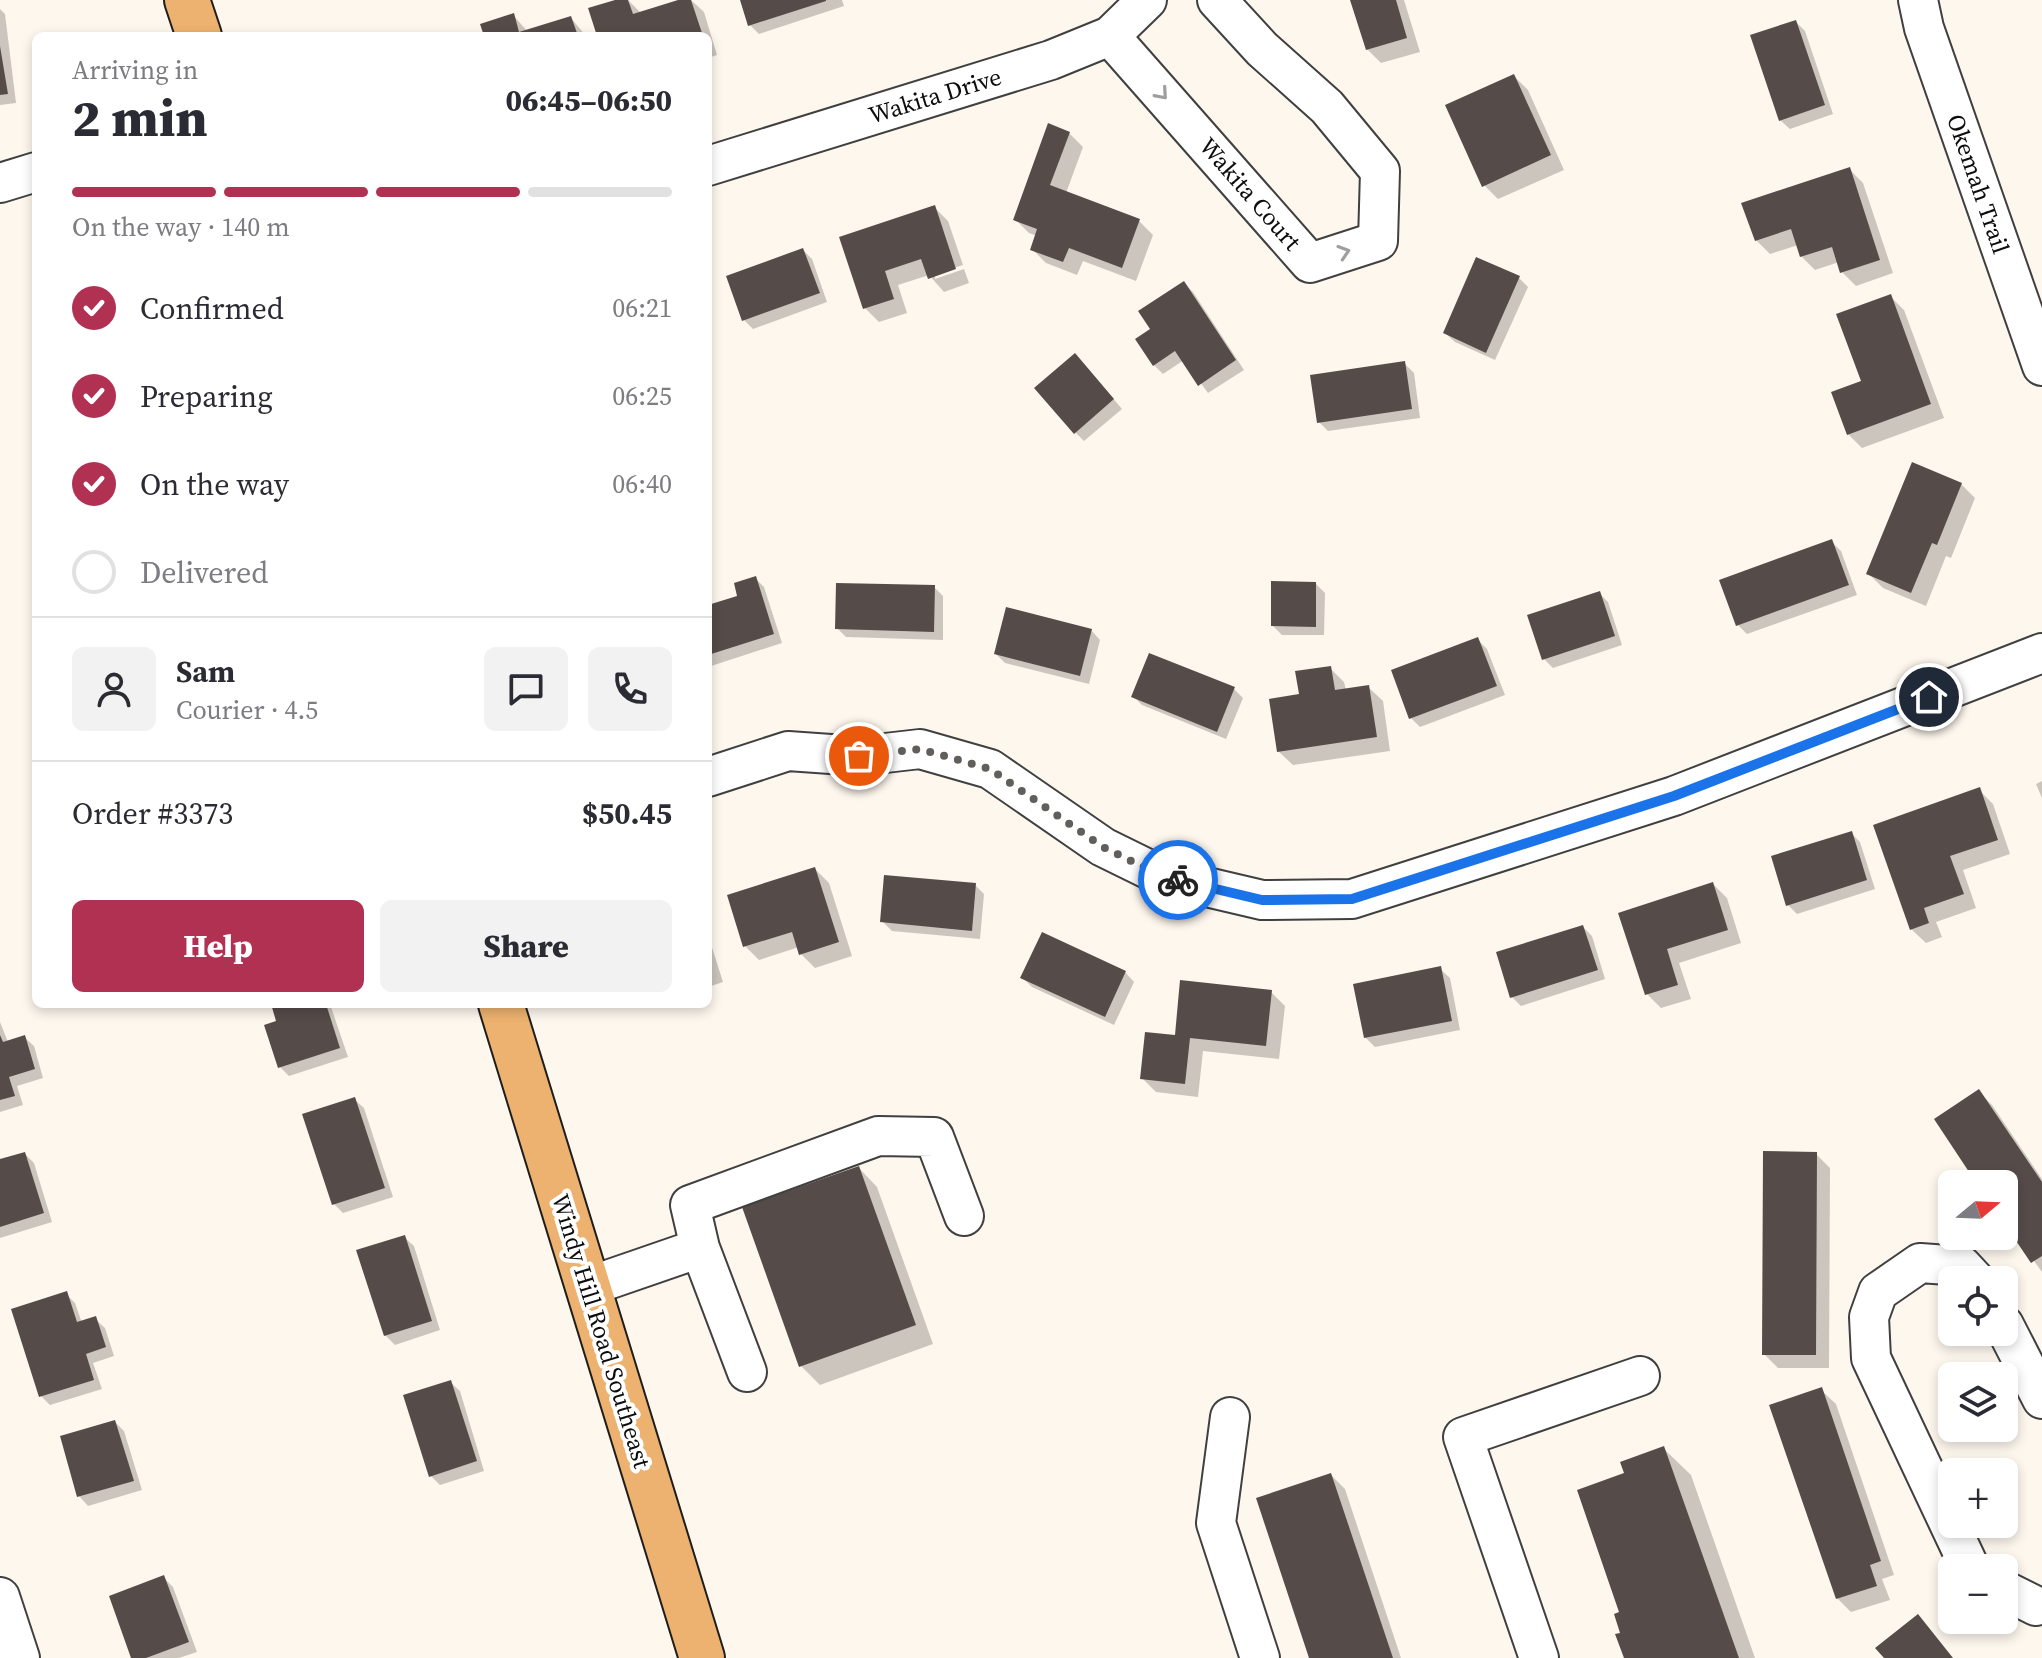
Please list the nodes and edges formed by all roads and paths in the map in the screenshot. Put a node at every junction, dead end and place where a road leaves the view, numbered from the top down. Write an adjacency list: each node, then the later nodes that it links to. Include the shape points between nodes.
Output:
1 (187, 0): 5 (main road)
2 (1147, 0): 6 (street, Wakita Drive)
3 (1217, 0): 6 (street, Wakita Court, one-way to 3, via 1310,263 1378,241 1380,171 1327,107)
4 (1918, 0): 10 (street, Okemah Trail)
5 (198, 32)
6 (1110, 36): 7 (street, Wakita Drive, via 1051,60)
7 (712, 165)
8 (32, 173): 9 (street)
9 (0, 183)
10 (2042, 366)
11 (2042, 653): 12 (street, via 1674,796 1352,899 1262,900 1164,877 1103,847 990,769 920,749 859,756 788,751)
12 (712, 776)
13 (502, 1008): 17 (main road, Windy Hill Road Southeast)
14 (964, 1216): 15 (street, via 934,1137 878,1136 690,1205)
15 (700, 1248): 17 (street); 19 (street)
16 (1962, 1266): 23 (street, via 1920,1263 1878,1292 1869,1317 1871,1358)
17 (587, 1287): 26 (main road, Windy Hill Road Southeast)
18 (2015, 1346): 21 (street)
19 (747, 1372)
20 (1640, 1376): 28 (street, via 1463,1437)
21 (2042, 1399)
22 (1230, 1417): 27 (street, via 1216,1523)
23 (1963, 1554)
24 (0, 1597): 25 (street)
25 (20, 1658)
26 (702, 1658)
27 (1260, 1658)
28 (1539, 1658)

